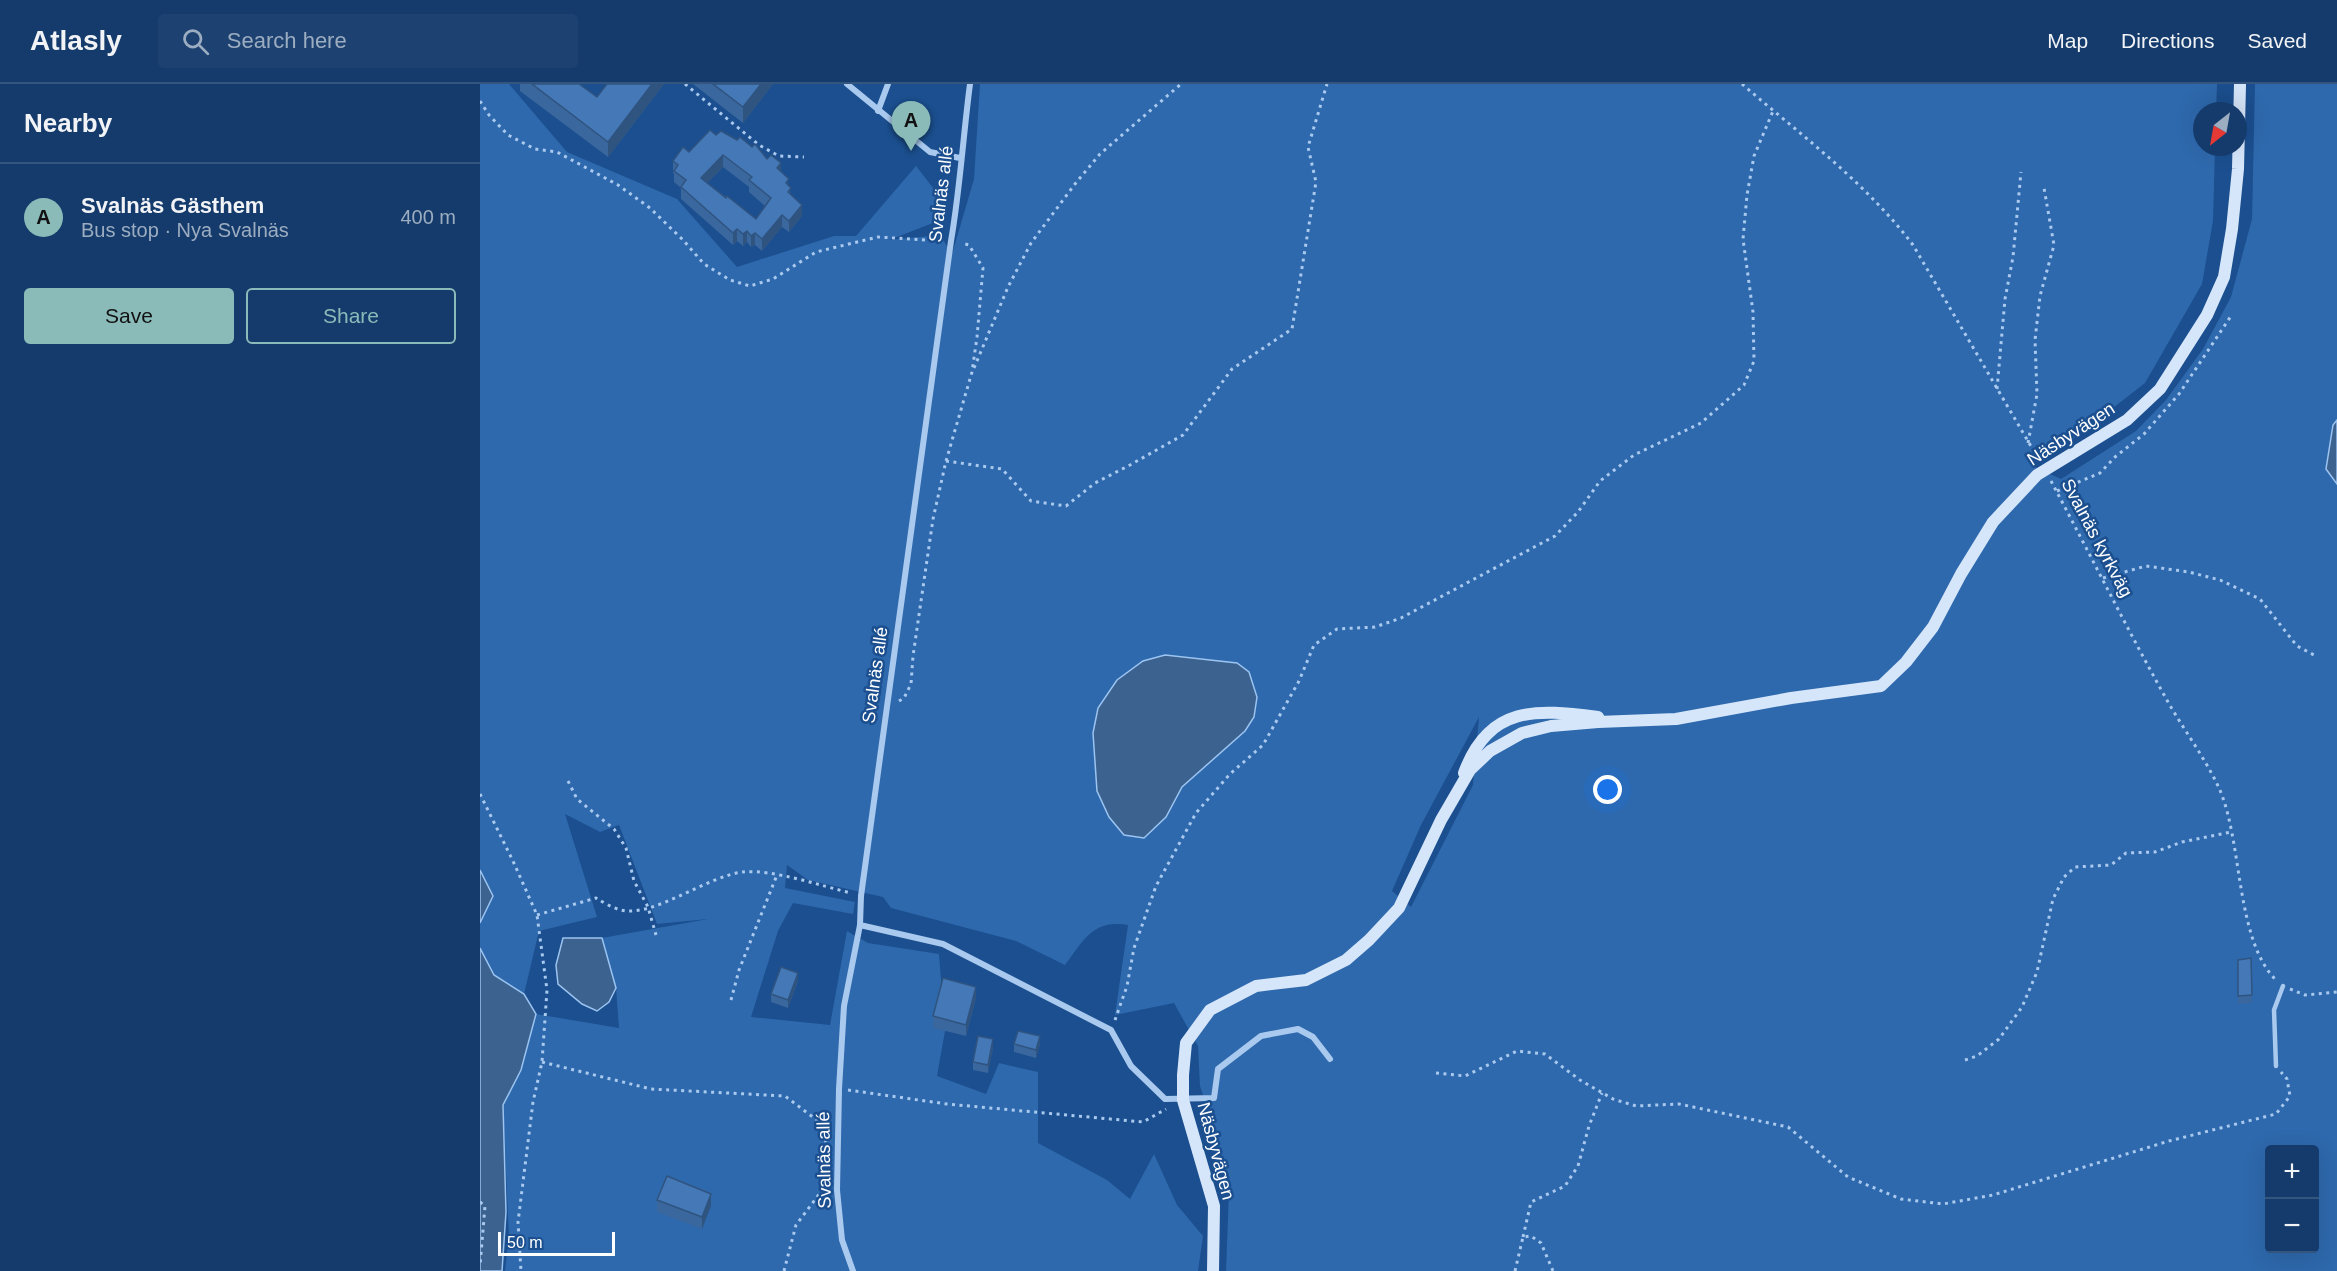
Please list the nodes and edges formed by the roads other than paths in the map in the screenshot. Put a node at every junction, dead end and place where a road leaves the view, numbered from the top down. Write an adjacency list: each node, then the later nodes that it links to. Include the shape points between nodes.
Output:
1 (847, 84): 5 (street)
2 (888, 84): 5 (street)
3 (970, 84): 6 (street, Svalnäs allé)
4 (2240, 84): 7 (street, Näsbyvägen, via 2232,229 2224,278 2207,315 2160,389 2127,420 2037,475 1993,522 1933,627 1906,662 1881,686 1676,719)
5 (878, 111): 6 (street, via 930,152)
6 (960, 158): 9 (street, Svalnäs allé, via 960,194 886,709)
7 (1630, 721): 8 (street, Näsbyvägen, via 1551,726 1522,733 1490,751); 8 (street, Näsbyvägen, via 1559,712 1526,713 1497,725 1483,739 1471,755)
8 (1460, 785): 13 (street, Näsbyvägen, via 1399,908 1369,940 1346,960 1306,980 1256,986 1210,1010 1186,1043)
9 (860, 925): 13 (street, via 943,944 1111,1030 1131,1066 1147,1083 1165,1099); 14 (street, Svalnäs allé, via 844,1006 838,1089 837,1170 842,1240)
10 (2283, 986): 12 (lane, via 2274,1010)
11 (1330, 1059): 13 (street, via 1312,1037 1298,1029 1262,1035 1218,1069 1214,1098)
12 (2276, 1066)
13 (1184, 1100): 15 (street, Näsbyvägen, via 1214,1206)
14 (853, 1271)
15 (1213, 1271)

